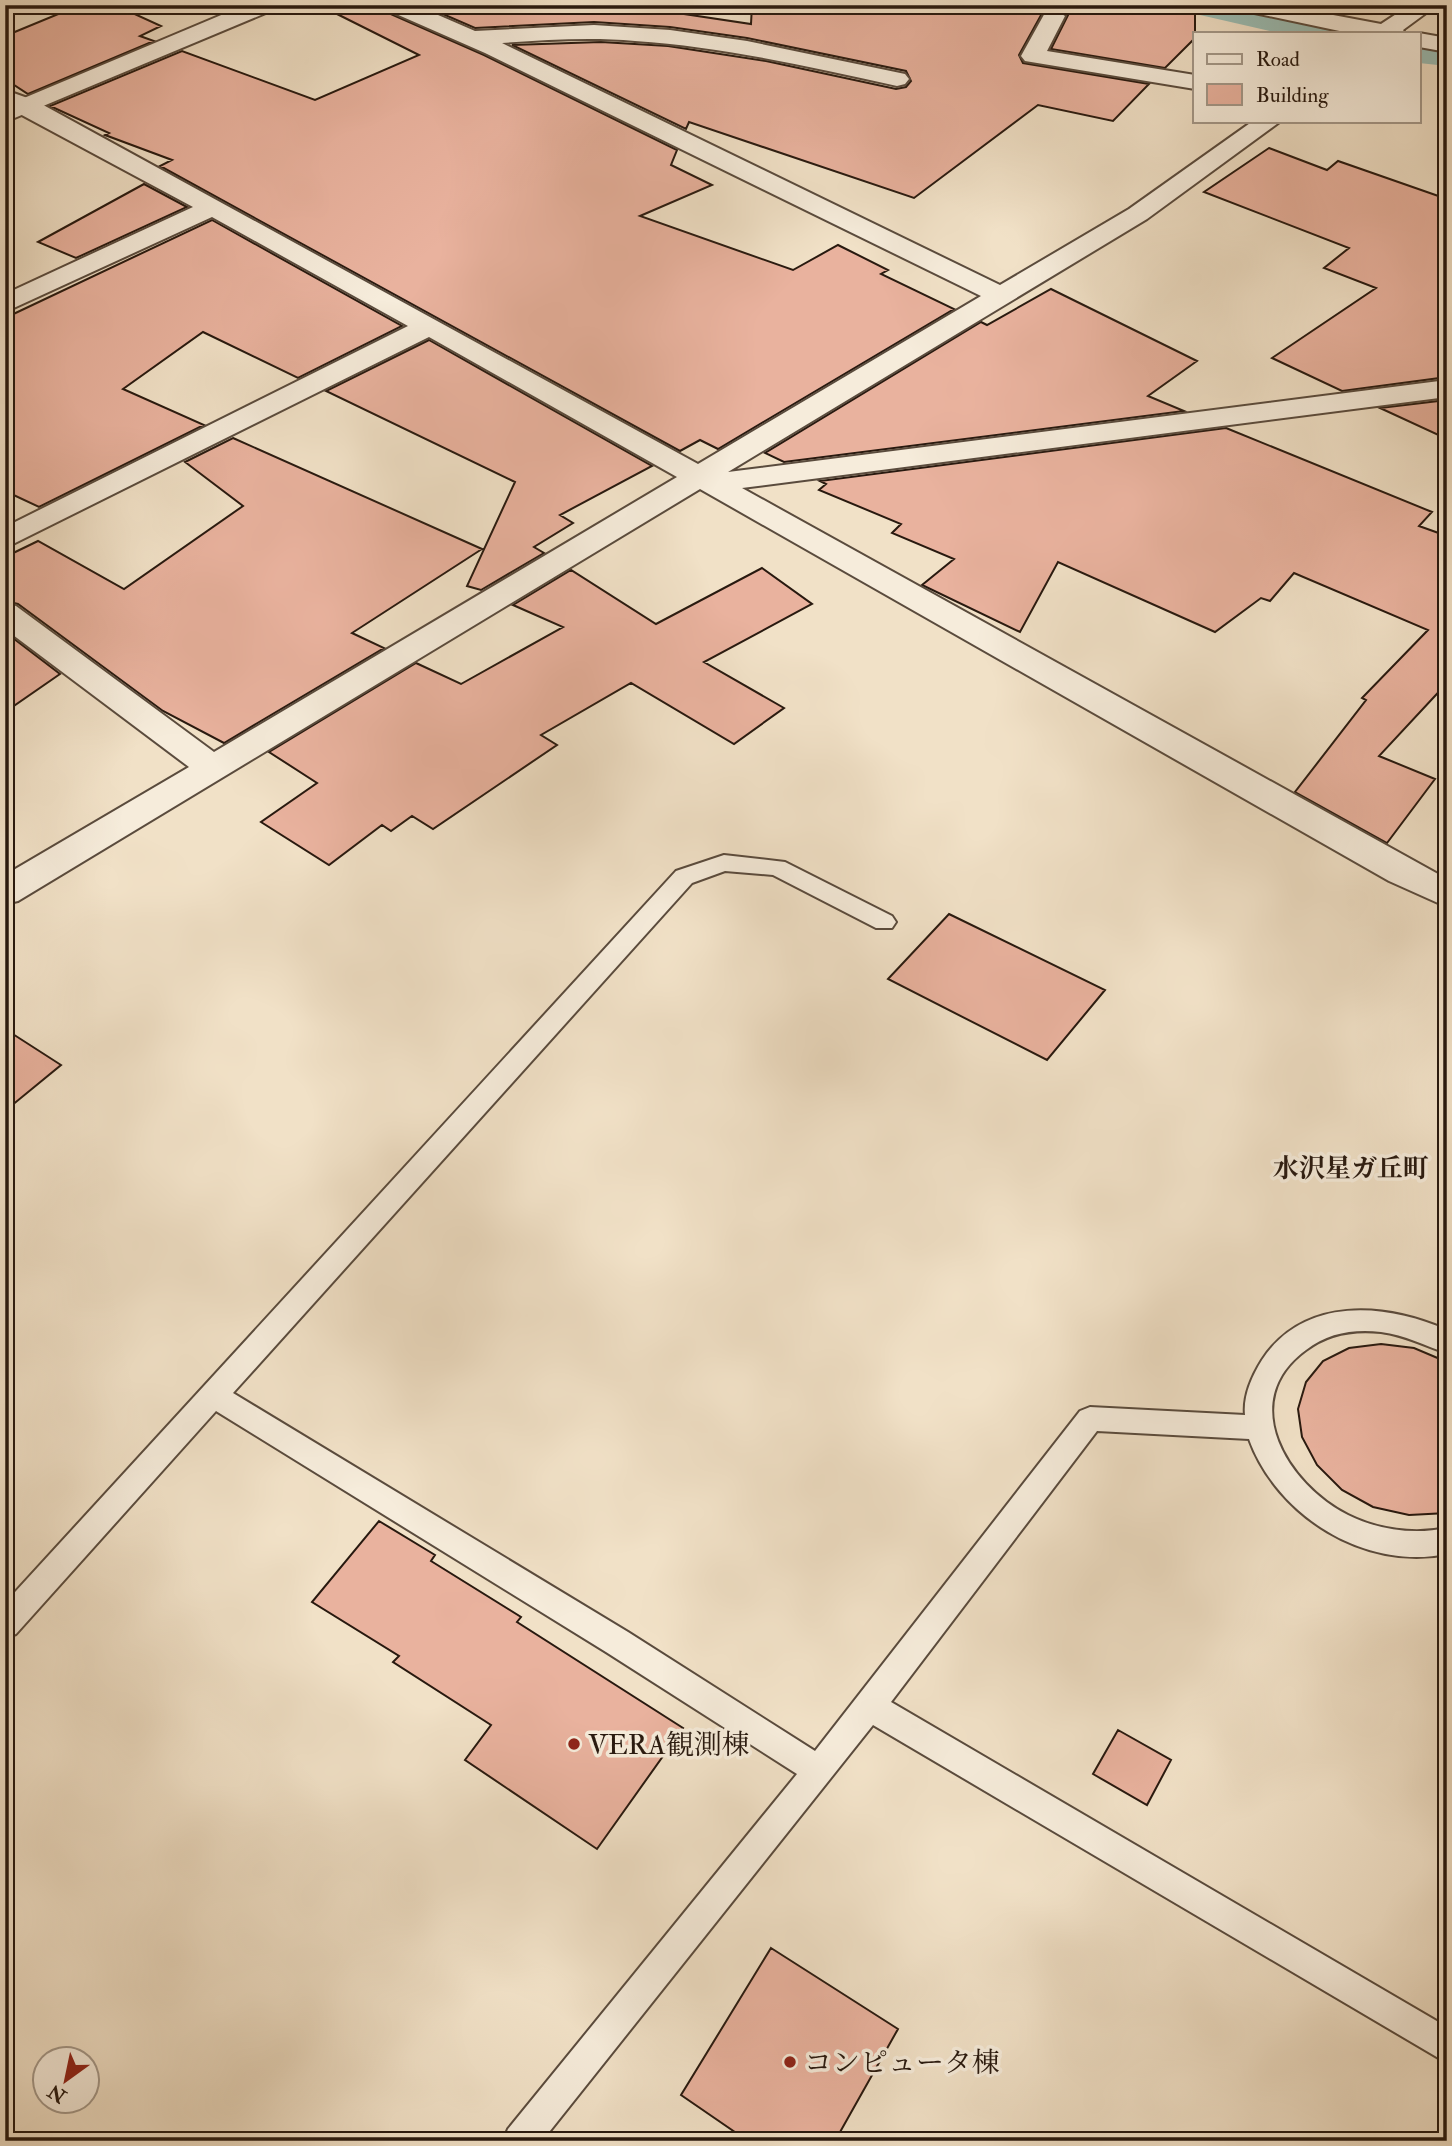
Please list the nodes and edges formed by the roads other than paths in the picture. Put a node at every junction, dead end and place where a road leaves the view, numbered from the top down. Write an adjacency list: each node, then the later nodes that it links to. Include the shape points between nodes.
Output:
1 (265, 5): 12 (street)
2 (395, 5): 7 (street)
3 (1248, 5): 6 (street)
4 (1426, 5): 6 (street)
5 (1054, 16): 11 (street, via 1033,56)
6 (1388, 32)
7 (466, 38): 10 (street, via 594,32 649,36 741,48); 15 (street)
8 (1420, 40): 9 (street)
9 (1447, 45)
10 (897, 79)
11 (1193, 82)
12 (12, 106): 14 (street)
13 (1268, 122): 15 (street, via 1138,214)
14 (214, 208): 16 (street); 17 (street)
15 (999, 295): 19 (street)
16 (5, 304)
17 (428, 327): 19 (street); 20 (street)
18 (1447, 388): 19 (street)
19 (707, 479): 22 (street); 24 (street)
20 (5, 539)
21 (5, 613): 22 (street)
22 (213, 768): 23 (street)
23 (5, 892)
24 (1447, 894)
25 (884, 922): 27 (lane, via 777,868 724,863 684,877)
26 (1447, 1342): 28 (lane, via 1421,1329 1380,1321 1339,1322 1302,1336 1270,1370 1261,1391)
27 (213, 1395): 30 (lane); 32 (lane)
28 (1259, 1428): 29 (lane, via 1275,1466 1303,1500 1343,1527 1388,1542); 31 (lane, via 1090,1419)
29 (1447, 1541)
30 (5, 1624)
31 (870, 1706): 32 (lane); 33 (lane)
32 (819, 1771): 34 (lane)
33 (1447, 2046)
34 (520, 2141)

